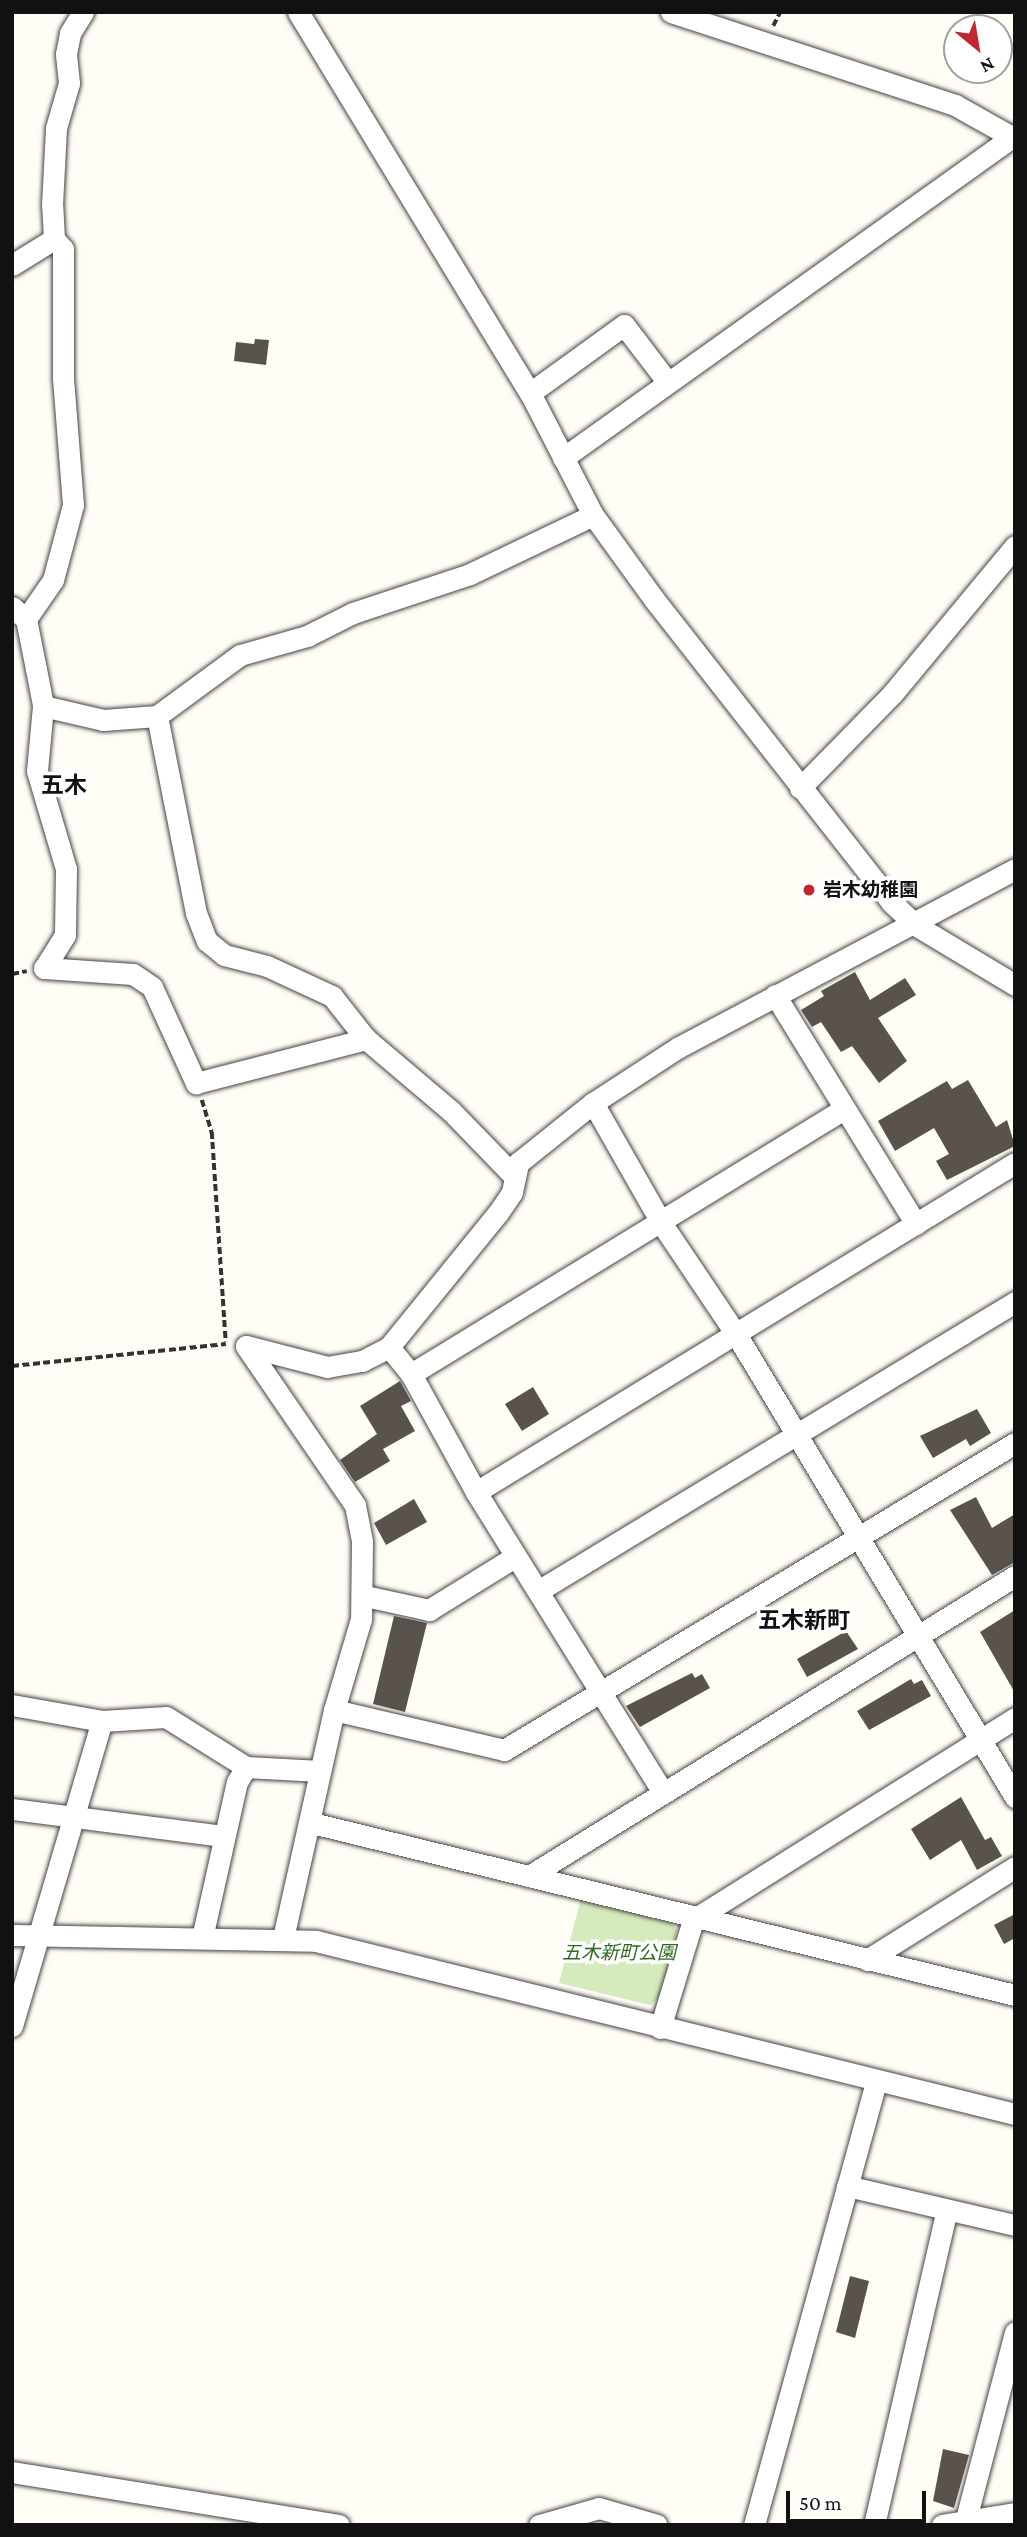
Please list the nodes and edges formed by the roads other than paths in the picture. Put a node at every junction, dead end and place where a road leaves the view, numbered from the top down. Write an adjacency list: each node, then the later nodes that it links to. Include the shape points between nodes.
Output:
1 (83, 12): 5 (street, via 70,33 69,83 56,128)
2 (298, 12): 8 (street)
3 (671, 12): 4 (street, via 955,105)
4 (1013, 136): 7 (street)
5 (54, 239): 6 (street); 12 (street, via 63,250 63,377 73,505 53,580)
6 (12, 265)
7 (666, 380): 8 (street, via 624,325); 9 (street)
8 (530, 393): 9 (street)
9 (563, 458): 10 (street)
10 (593, 515): 14 (street, via 470,575 353,613 307,636 240,655); 15 (street)
11 (1015, 546): 15 (street, via 893,693)
12 (19, 613): 13 (street)
13 (43, 706): 14 (street, via 103,720); 20 (street, via 37,771 66,869 68,905 65,934 44,968 133,974 152,987 196,1083)
14 (157, 716): 20 (street, via 196,913 207,941 224,955 267,966 332,996)
15 (800, 788): 17 (street, via 891,902)
16 (1015, 869): 17 (street)
17 (916, 926): 18 (street); 19 (street)
18 (1015, 985)
19 (775, 995): 21 (street, via 678,1047); 22 (street)
20 (366, 1039): 24 (street, via 451,1111)
21 (593, 1102): 24 (street, via 518,1163); 25 (street)
22 (844, 1109): 25 (street); 26 (street)
23 (1015, 1163): 26 (street)
24 (514, 1176): 29 (street, via 512,1192 498,1213)
25 (662, 1224): 28 (street); 30 (street)
26 (916, 1224): 28 (street)
27 (1015, 1302): 31 (street)
28 (736, 1334): 31 (street); 33 (street)
29 (388, 1347): 30 (street); 38 (street, via 362,1361 327,1367 236,1345 355,1505)
30 (411, 1374): 33 (street)
31 (794, 1437): 34 (street); 37 (street)
32 (1015, 1443): 34 (street)
33 (477, 1492): 35 (street)
34 (854, 1537): 39 (street); 40 (street)
35 (516, 1556): 37 (street); 38 (street, via 429,1610)
36 (1015, 1576): 39 (street)
37 (538, 1591): 40 (street)
38 (365, 1596): 42 (street)
39 (913, 1636): 45 (street); 48 (street)
40 (602, 1693): 42 (street, via 504,1750); 48 (street)
41 (12, 1705): 44 (street)
42 (334, 1710): 47 (street)
43 (1015, 1718): 45 (street)
44 (102, 1721): 46 (street, via 166,1717); 51 (street)
45 (980, 1741): 49 (street); 56 (street)
46 (246, 1767): 47 (street); 53 (street)
47 (320, 1771): 52 (street)
48 (663, 1791): 55 (street)
49 (1015, 1797)
50 (12, 1810): 51 (street)
51 (74, 1819): 53 (street); 58 (street)
52 (312, 1823): 55 (street); 60 (street)
53 (224, 1836): 59 (street)
54 (1015, 1867): 61 (street)
55 (529, 1876): 56 (street)
56 (693, 1920): 61 (street); 64 (street)
57 (12, 1935): 58 (street)
58 (41, 1936): 59 (street); 63 (street)
59 (202, 1938): 60 (street)
60 (284, 1938): 64 (street, via 316,1941)
61 (867, 1960): 62 (street)
62 (1015, 1995)
63 (12, 2026)
64 (660, 2028): 65 (street)
65 (876, 2081): 66 (street); 67 (street)
66 (1015, 2114)
67 (848, 2186): 68 (street); 77 (street)
68 (947, 2210): 69 (street); 78 (street)
69 (1015, 2225)
70 (1015, 2332): 73 (street)
71 (12, 2472): 74 (street)
72 (1015, 2513): 73 (street)
73 (966, 2519): 79 (street)
74 (339, 2525)
75 (539, 2525): 76 (street, via 599,2508)
76 (657, 2525)
77 (754, 2525)
78 (874, 2525)
79 (942, 2525)

